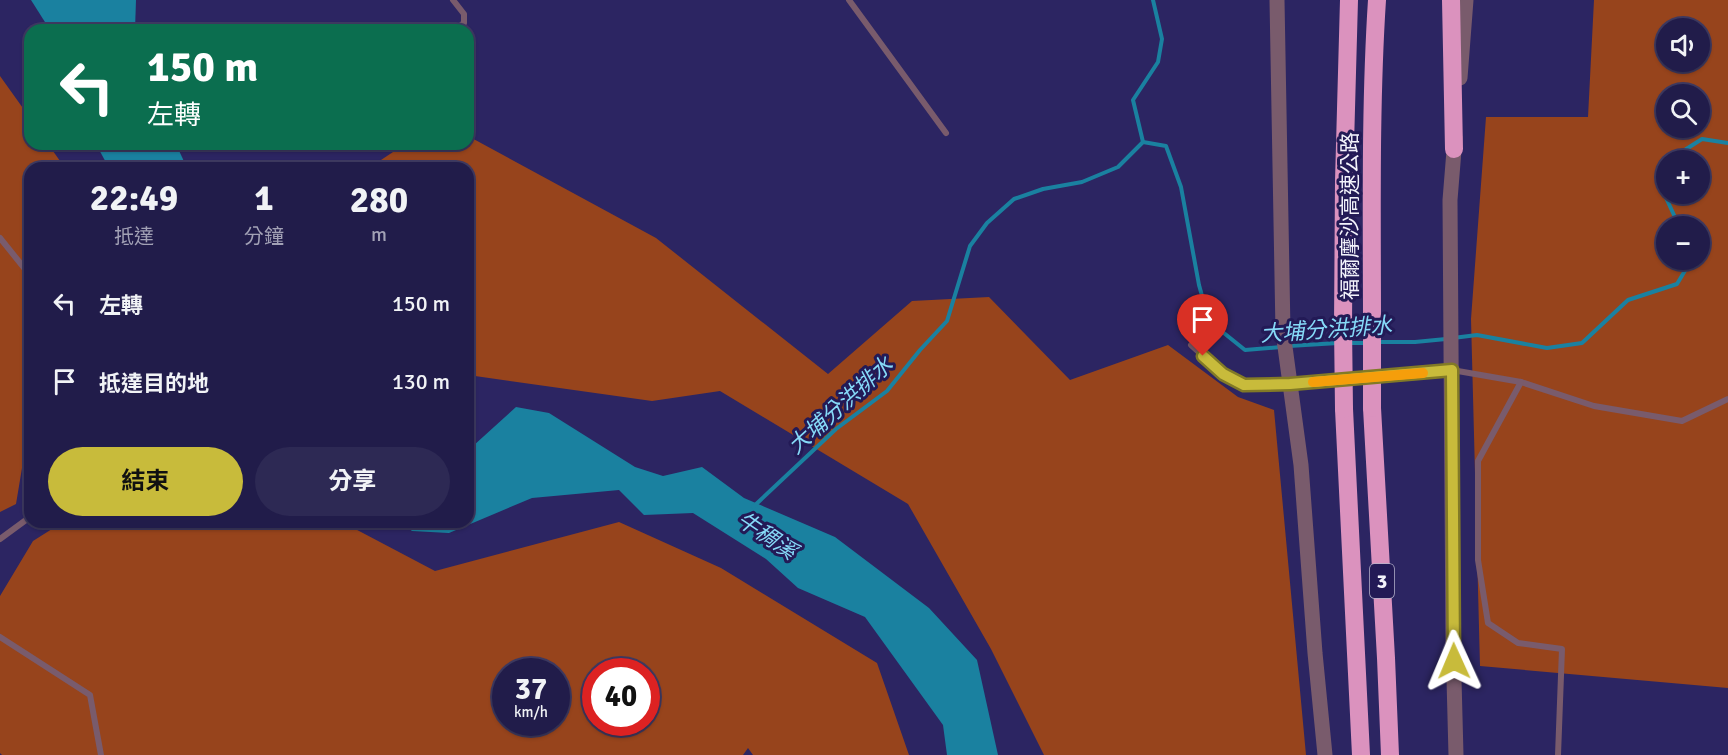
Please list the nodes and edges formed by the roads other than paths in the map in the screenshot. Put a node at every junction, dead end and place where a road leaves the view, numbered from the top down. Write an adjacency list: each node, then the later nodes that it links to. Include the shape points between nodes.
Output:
1 (453, 0): 8 (lane, via 464,14)
2 (849, 0): 9 (lane)
3 (1277, 0): 16 (street, via 1283,332)
4 (1349, 0): 23 (highway, 福爾摩沙高速公路 / 3, bridge, via 1342,326)
5 (1377, 0): 24 (highway, 福爾摩沙高速公路 / 3, bridge, via 1372,408)
6 (1451, 0): 10 (highway)
7 (1466, 0): 10 (street)
8 (462, 24)
9 (946, 133)
10 (1454, 149): 14 (street, via 1449,200)
11 (0, 238): 12 (lane)
12 (24, 267)
13 (1191, 345): 16 (lane, via 1223,374 1244,385)
14 (1452, 370): 15 (lane); 16 (lane); 25 (street)
15 (1521, 382): 17 (lane, via 1594,406 1682,421); 26 (lane, via 1478,461 1478,560 1488,623 1518,643 1562,649)
16 (1290, 384): 22 (street, via 1301,465)
17 (1728, 399)
18 (24, 521): 19 (lane)
19 (0, 539)
20 (0, 637): 21 (lane, via 90,695)
21 (101, 755)
22 (1324, 755)
23 (1361, 755)
24 (1390, 755)
25 (1456, 755)
26 (1558, 755)

